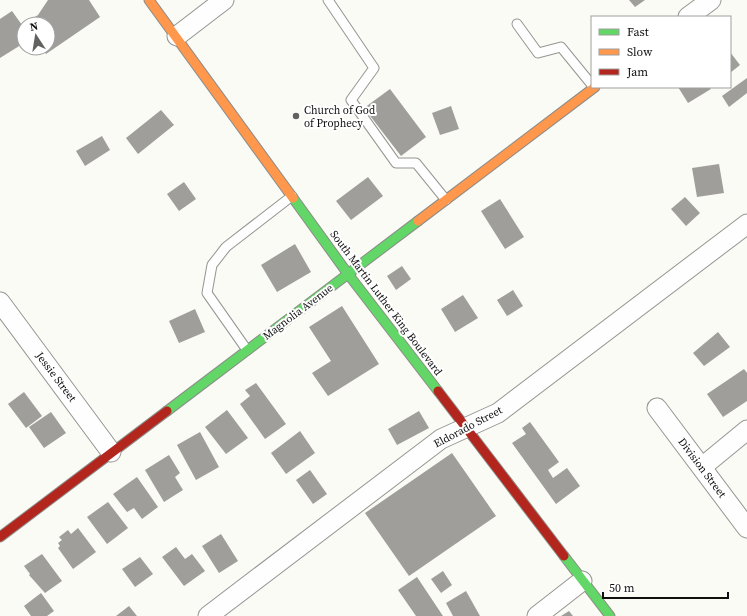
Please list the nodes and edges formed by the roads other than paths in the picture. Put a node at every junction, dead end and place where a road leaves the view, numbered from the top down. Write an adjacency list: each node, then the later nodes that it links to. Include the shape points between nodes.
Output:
1 (149, 0): 7 (street, South Martin Luther King Boulevard)
2 (224, 0): 7 (street)
3 (328, 0): 11 (lane, via 374,68 350,100 396,163 416,163)
4 (711, 0): 5 (street)
5 (689, 16)
6 (517, 24): 8 (lane, via 538,53 561,47)
7 (177, 36): 10 (street, South Martin Luther King Boulevard)
8 (591, 83)
9 (593, 88): 11 (street, Magnolia Avenue)
10 (292, 196): 13 (street, South Martin Luther King Boulevard); 15 (lane, via 226,247 212,265 207,293)
11 (446, 200): 13 (street, Magnolia Avenue)
12 (747, 224): 17 (street, Eldorado Street, via 498,413)
13 (348, 274): 15 (street, Magnolia Avenue); 17 (street, South Martin Luther King Boulevard)
14 (0, 302): 19 (street, Jessie Street)
15 (247, 350): 19 (street, Magnolia Avenue)
16 (658, 408): 20 (street, Division Street)
17 (465, 428): 23 (street, South Martin Luther King Boulevard); 24 (street, Eldorado Street, via 441,438)
18 (747, 430): 20 (street)
19 (111, 452): 22 (street, Magnolia Avenue)
20 (702, 467): 21 (street, Division Street)
21 (747, 528)
22 (0, 537)
23 (582, 581): 25 (street); 26 (street, South Martin Luther King Boulevard)
24 (208, 616)
25 (537, 616)
26 (610, 616)

